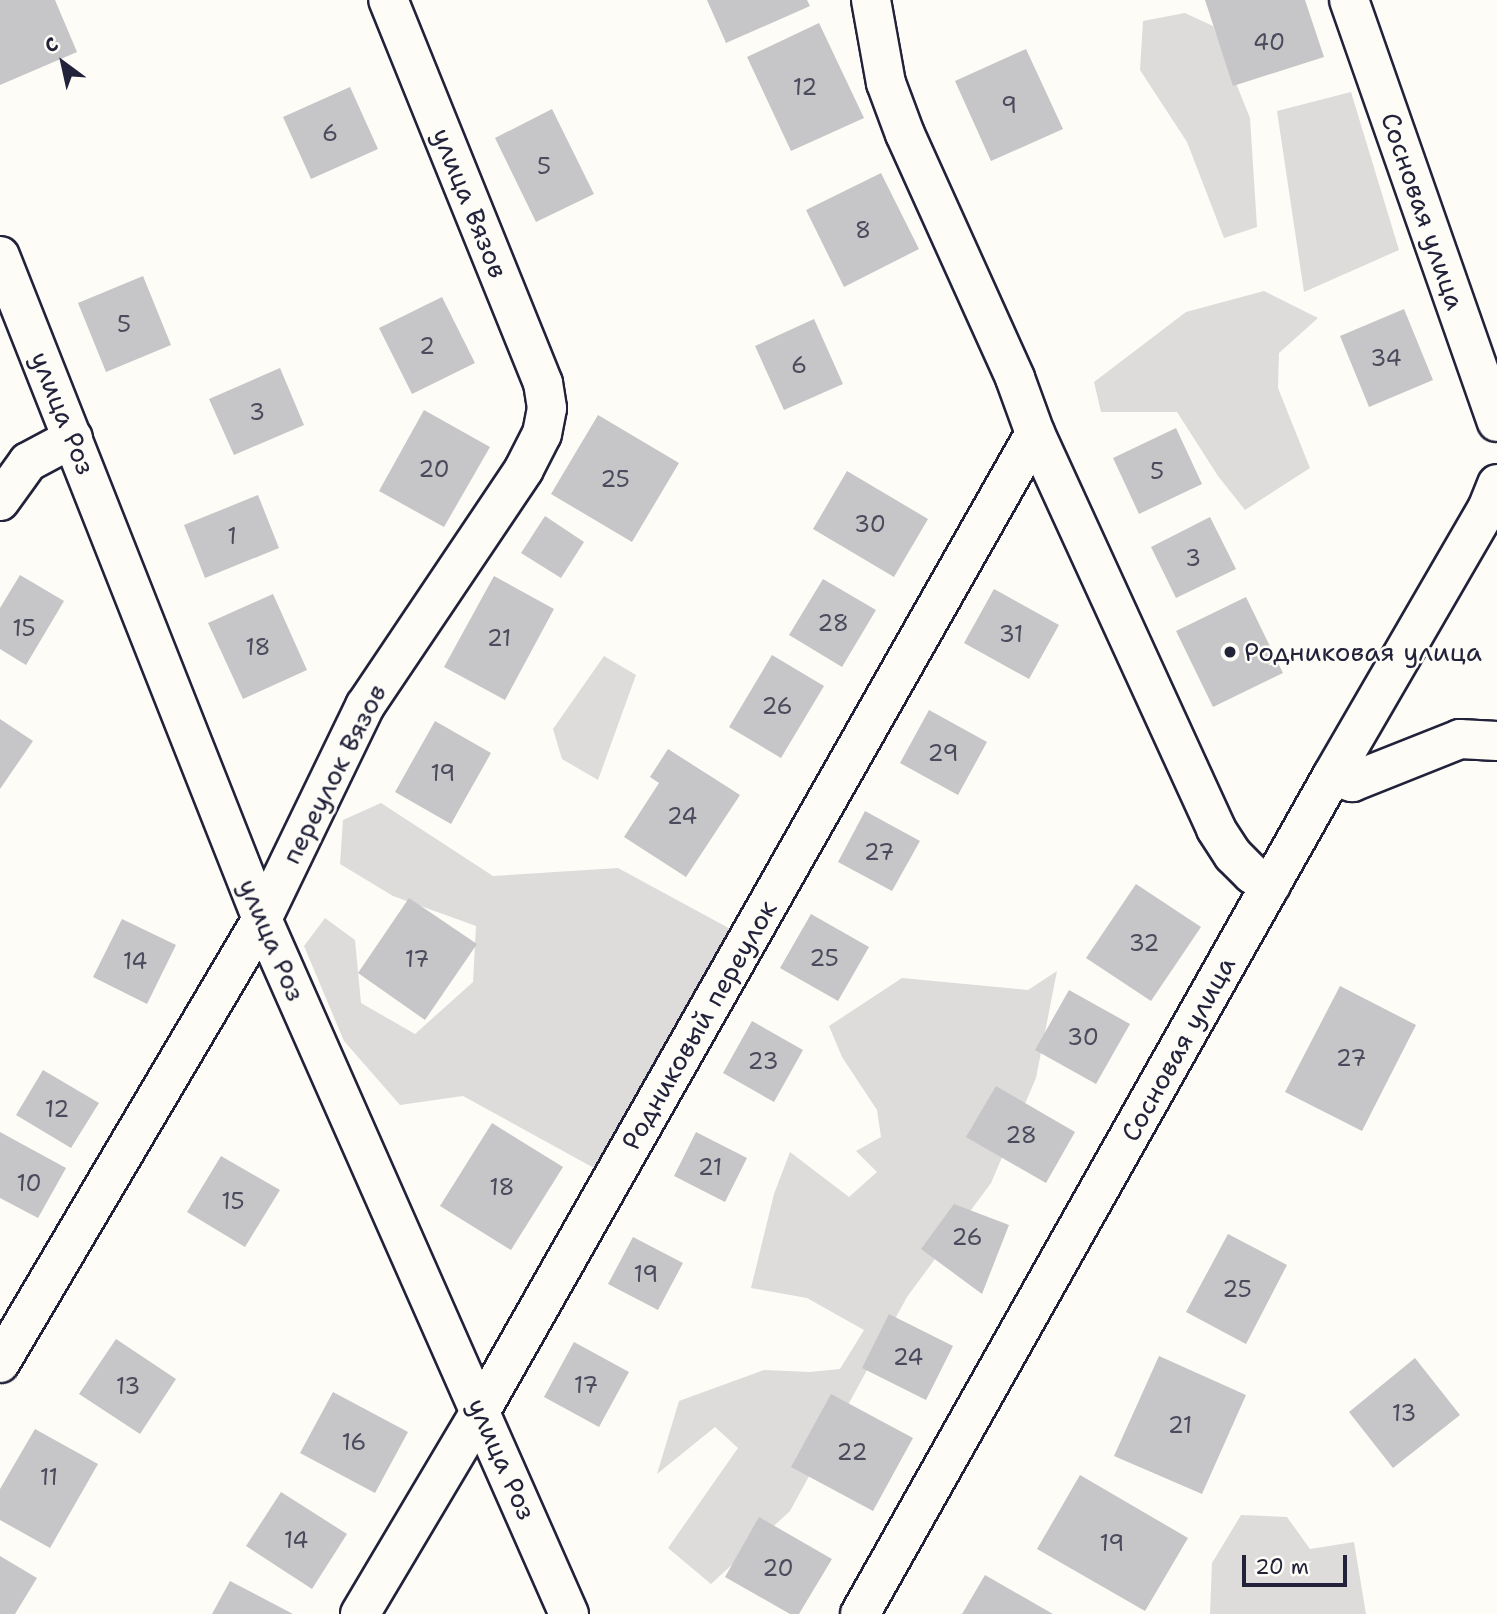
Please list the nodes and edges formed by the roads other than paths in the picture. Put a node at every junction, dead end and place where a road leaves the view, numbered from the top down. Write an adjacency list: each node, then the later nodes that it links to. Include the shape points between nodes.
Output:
1 (388, 0): 5 (street, улица Вязов, via 543,383)
2 (871, 0): 7 (street, via 886,83 905,134 1015,378)
3 (1349, 0): 6 (street, Сосновая улица)
4 (0, 256): 8 (street, улица Роз)
5 (547, 408): 14 (street, переулок Вязов, via 542,433 524,469 365,706)
6 (1497, 422)
7 (1035, 433): 13 (street, via 1216,829 1233,855); 16 (street, Родниковый переулок)
8 (73, 438): 10 (street, via 28,462); 14 (street, улица Роз)
9 (1497, 484): 12 (street, Сосновая улица, via 1487,509)
10 (0, 501)
11 (1497, 741): 12 (street, via 1460,739 1352,782)
12 (1332, 776): 13 (street, Сосновая улица)
13 (1271, 885): 19 (street, Сосновая улица)
14 (262, 919): 15 (street, переулок Вязов); 16 (street, улица Роз)
15 (0, 1363)
16 (481, 1410): 17 (street, Родниковый переулок); 18 (street, улица Роз)
17 (360, 1614)
18 (569, 1614)
19 (860, 1614)

